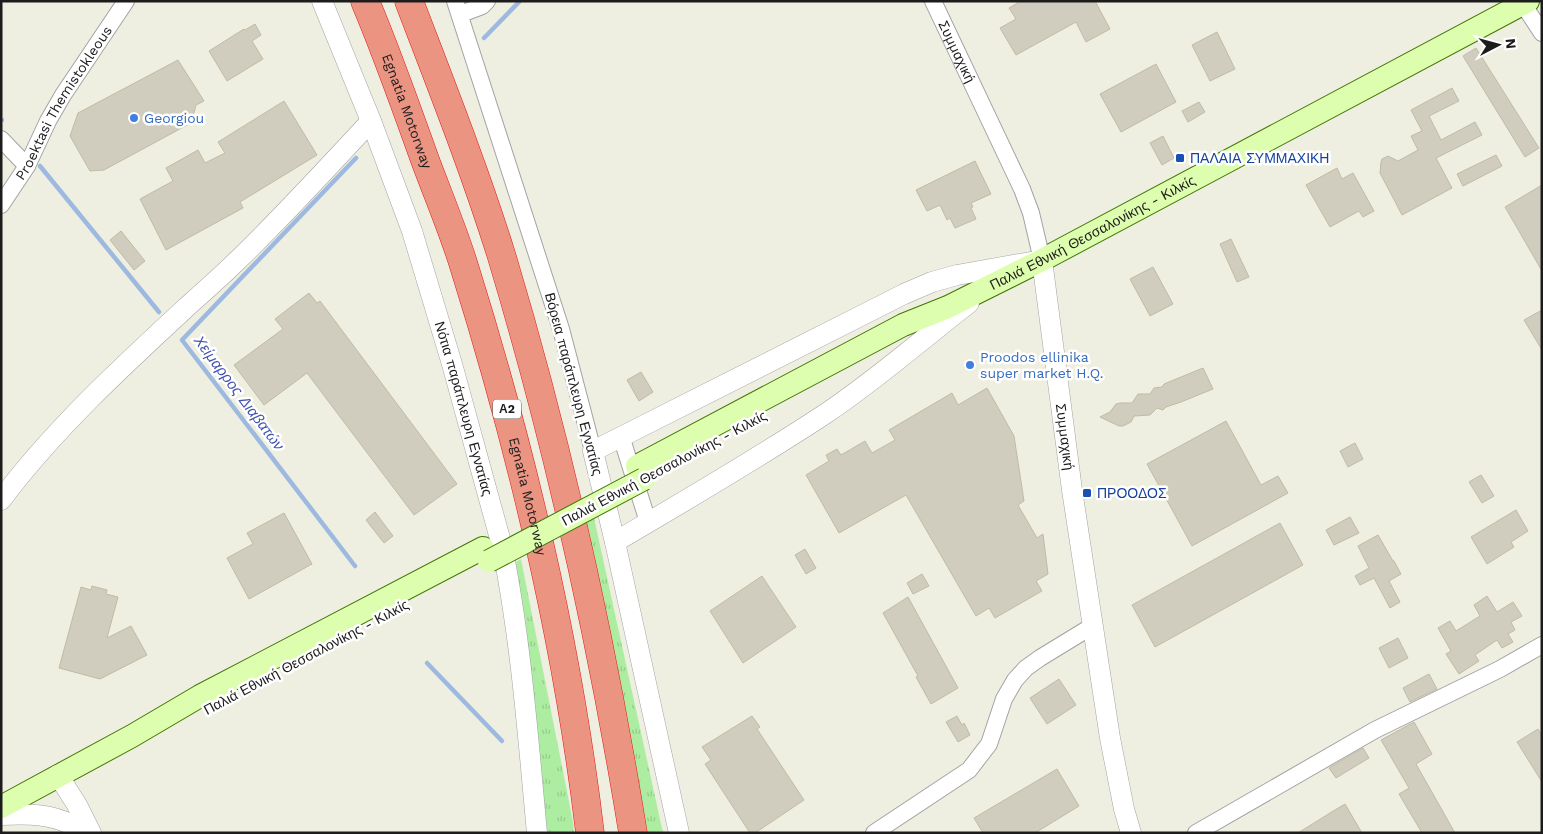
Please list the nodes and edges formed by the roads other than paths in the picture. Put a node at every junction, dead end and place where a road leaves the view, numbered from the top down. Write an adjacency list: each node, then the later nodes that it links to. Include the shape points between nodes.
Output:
1 (126, 1): 12 (street, Proektasi Themistokleous, via 52,113)
2 (322, 1): 10 (street, Νότια παράπλευρη Εγνατίας)
3 (365, 1): 28 (highway, Egnatia Motorway / Α2, via 463,264 510,419 551,594 582,767)
4 (409, 1): 29 (highway, via 450,106 500,252 544,405 588,590)
5 (487, 1): 8 (street, via 482,6)
6 (933, 1): 14 (street, Συμμαχική, via 1022,189)
7 (1526, 2): 9 (street); 14 (main road, Παλιά Εθνική Θεσσαλονίκης - Κιλκίς)
8 (458, 8): 17 (street, Βόρεια παράπλευρη Εγνατίας, via 561,329)
9 (1542, 33)
10 (370, 121): 18 (street, via 304,194 79,412); 27 (street, Νότια παράπλευρη Εγνατίας, via 412,231 502,546 520,664)
11 (1, 139): 12 (street)
12 (27, 166): 13 (street, Proektasi Themistokleous)
13 (1, 206)
14 (1042, 260): 15 (main road, Παλιά Εθνική Θεσσαλονίκης - Κιλκίς); 16 (street, via 932,282); 21 (street, Συμμαχική, via 1072,490)
15 (993, 285): 19 (street, via 858,391); 23 (main road, Παλιά Εθνική Θεσσαλονίκης - Κιλκίς, via 903,325 641,472 486,554 200,696)
16 (621, 436): 17 (street); 19 (street)
17 (593, 451): 20 (street, Βόρεια παράπλευρη Εγνατίας)
18 (1, 500)
19 (648, 522): 20 (street)
20 (615, 542): 30 (street, Βόρεια παράπλευρη Εγνατίας)
21 (1094, 625): 31 (street, via 1040,658 1015,680 1004,699 989,744 969,770); 32 (street, Συμμαχική, via 1110,738)
22 (1542, 646): 33 (street, via 1375,730)
23 (58, 775): 24 (main road, Παλιά Εθνική Θεσσαλονίκης - Κιλκίς); 26 (street, via 72,796)
24 (1, 807)
25 (1, 815): 26 (street, via 52,816)
26 (81, 830)
27 (537, 833)
28 (590, 833)
29 (633, 833)
30 (679, 833)
31 (874, 833)
32 (1131, 833)
33 (1196, 833)

